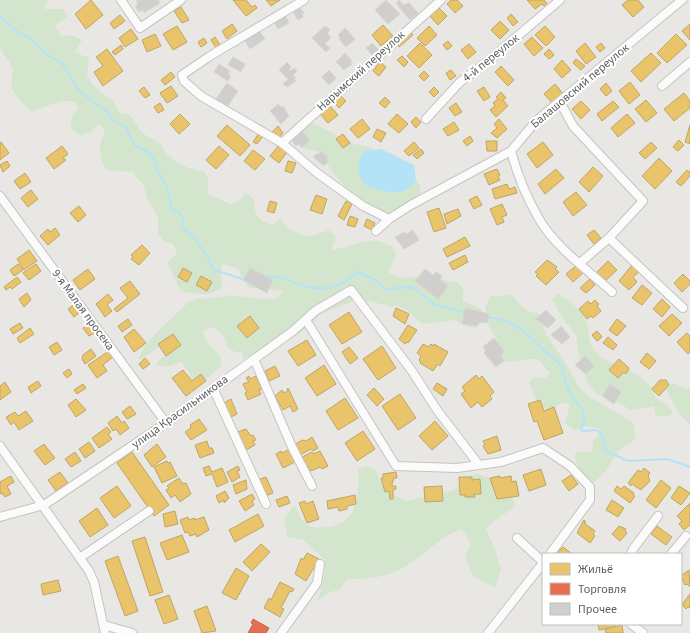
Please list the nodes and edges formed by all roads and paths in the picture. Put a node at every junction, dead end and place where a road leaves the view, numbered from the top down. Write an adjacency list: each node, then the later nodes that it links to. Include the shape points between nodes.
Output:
1 (121, 0): 2 (street, via 140,28)
2 (181, 0)
3 (304, 0): 11 (street, via 182,75 184,81 201,96)
4 (441, 0): 11 (street, Нарымский переулок)
5 (560, 0): 10 (street, 4-й переулок, via 460,82)
6 (682, 0): 9 (street, Балашовский переулок)
7 (690, 62): 8 (street)
8 (662, 86)
9 (560, 102): 12 (street, Балашовский переулок, via 537,120); 16 (street, via 573,126 643,201)
10 (426, 119)
11 (282, 143): 14 (street, via 317,173 363,206)
12 (511, 151): 14 (street, Балашовский переулок, via 411,205); 17 (street, via 516,170 539,219 561,246)
13 (0, 196): 23 (street, 9-я Малая просека)
14 (389, 220): 15 (street, Балашовский переулок)
15 (376, 231)
16 (609, 238): 17 (street); 19 (street)
17 (580, 263): 18 (street)
18 (612, 292)
19 (683, 308)
20 (306, 320): 21 (street, улица Красильникова); 25 (street, via 396,466 457,468); 25 (street, улица Красильникова, via 329,301 351,290)
21 (254, 359): 22 (street, улица Красильникова); 26 (street)
22 (213, 388): 23 (street, улица Красильникова); 27 (street)
23 (166, 423): 28 (street, улица Красильникова)
24 (0, 446): 28 (street)
25 (479, 465): 34 (street, via 500,462 543,448 570,466 590,487 590,500)
26 (312, 486)
27 (266, 504)
28 (44, 505): 31 (street, улица Красильникова); 37 (street)
29 (149, 511): 37 (street)
30 (658, 516): 35 (street)
31 (0, 517)
32 (686, 536): 36 (street)
33 (517, 538): 38 (street)
34 (551, 553)
35 (631, 553)
36 (672, 553)
37 (81, 557): 42 (street, via 94,582)
38 (542, 561)
39 (542, 563): 45 (street)
40 (320, 564): 44 (street, via 317,583)
41 (632, 625): 46 (street)
42 (104, 629): 43 (street)
43 (132, 633)
44 (281, 633)
45 (488, 633)
46 (643, 633)

